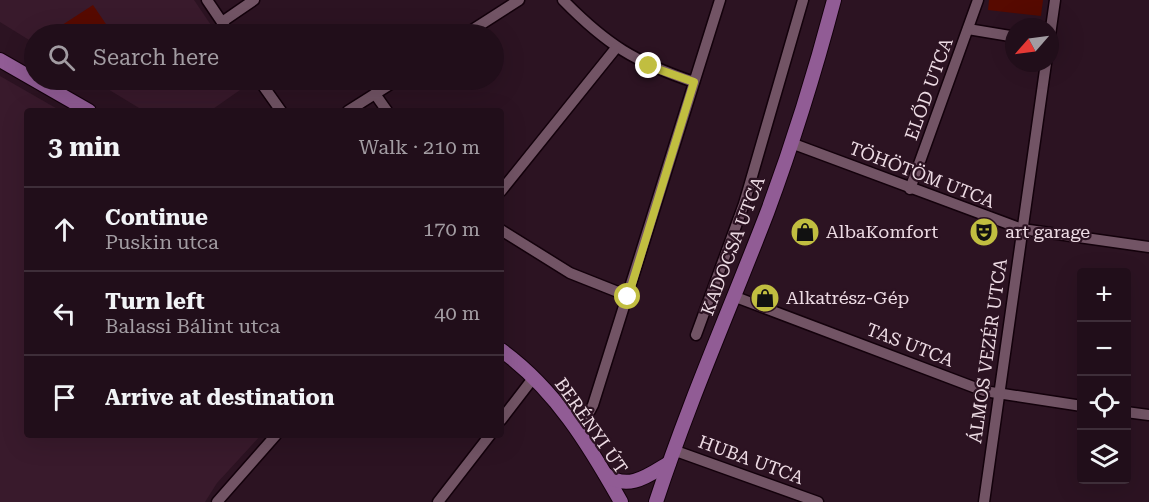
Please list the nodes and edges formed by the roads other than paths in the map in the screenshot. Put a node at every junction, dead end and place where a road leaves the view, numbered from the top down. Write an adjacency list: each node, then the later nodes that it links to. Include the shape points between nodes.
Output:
1 (207, 0): 11 (street)
2 (254, 0): 11 (street)
3 (519, 0): 12 (street)
4 (563, 0): 15 (street)
5 (720, 0): 19 (street)
6 (803, 0): 36 (street, KADOCSA UTCA, via 744,204)
7 (834, 0): 28 (main road, KADOCSA UTCA)
8 (978, 0): 13 (street, ELŐD UTCA)
9 (1055, 0): 10 (street)
10 (1052, 18)
11 (222, 22)
12 (482, 24)
13 (968, 29): 14 (street); 30 (street, ELŐD UTCA)
14 (1005, 35)
15 (616, 48): 19 (street, via 649,66); 29 (street)
16 (0, 60): 18 (main road)
17 (1045, 72): 31 (street, ÁLMOS VEZÉR UTCA)
18 (24, 74)
19 (694, 82): 35 (street)
20 (52, 90): 24 (main road)
21 (267, 90): 25 (street)
22 (381, 90): 23 (street)
23 (375, 94): 26 (street); 27 (street)
24 (84, 108)
25 (279, 108)
26 (353, 108)
27 (385, 108)
28 (791, 143): 30 (street, TÖHÖTÖM UTCA); 34 (main road, KADOCSA UTCA)
29 (504, 187)
30 (910, 189): 31 (street, TÖHÖTÖM UTCA)
31 (1022, 230): 33 (street, TÖHÖTÖM UTCA); 39 (street, ÁLMOS VEZÉR UTCA)
32 (504, 232): 35 (street, via 570,273)
33 (1149, 247)
34 (733, 296): 39 (street, TAS UTCA); 47 (main road, KADOCSA UTCA)
35 (628, 297): 44 (street, via 593,405)
36 (696, 335)
37 (504, 352): 38 (main road, BERÉNYI ÚT)
38 (534, 377): 43 (street); 44 (main road, BERÉNYI ÚT)
39 (998, 394): 40 (street, TAS UTCA); 55 (street, ÁLMOS VEZÉR UTCA)
40 (1077, 405)
41 (1131, 413): 42 (street)
42 (1149, 415)
43 (504, 416)
44 (575, 428): 49 (main road, BERÉNYI ÚT)
45 (273, 438): 50 (street)
46 (488, 438): 51 (street)
47 (674, 450): 48 (main road, KADOCSA UTCA); 54 (street, HUBA UTCA)
48 (669, 464): 49 (main road, via 632,482 618,481); 53 (main road, KADOCSA UTCA)
49 (605, 474): 52 (main road, BERÉNYI ÚT)
50 (217, 502)
51 (438, 502)
52 (621, 502)
53 (656, 502)
54 (818, 502)
55 (984, 502)

